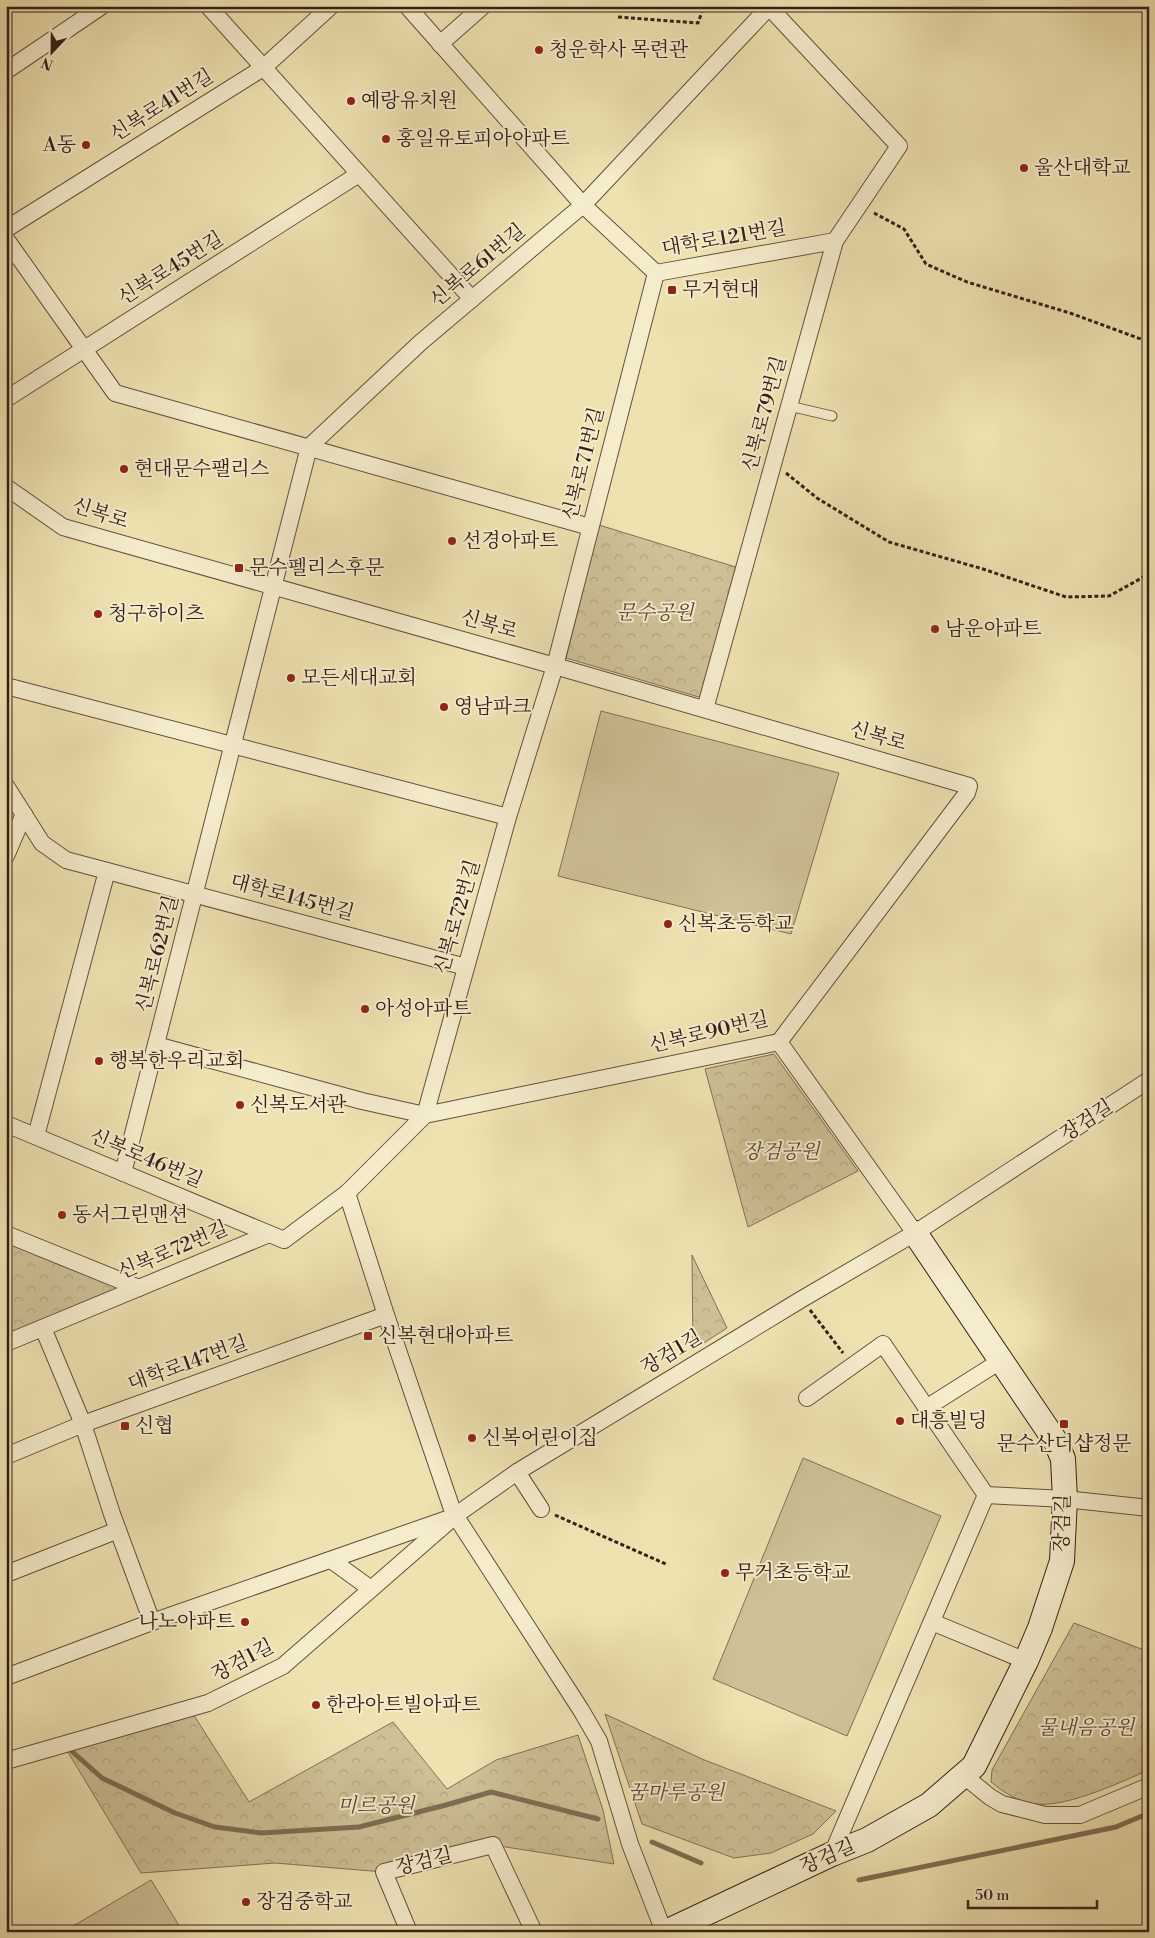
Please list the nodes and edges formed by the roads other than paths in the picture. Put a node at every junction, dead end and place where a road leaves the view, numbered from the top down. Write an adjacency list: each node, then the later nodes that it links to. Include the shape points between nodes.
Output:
1 (102, 6): 9 (street)
2 (208, 6): 8 (street)
3 (331, 6): 8 (street, 신복로41번길)
4 (407, 6): 7 (street, 대학로121번길)
5 (483, 6): 7 (street)
6 (769, 8): 11 (street, 신복로61번길); 14 (street, 신복로79번길, via 899,146)
7 (440, 44): 11 (street, 대학로121번길)
8 (263, 68): 10 (street); 12 (street, 신복로41번길)
9 (6, 71)
10 (359, 174): 16 (street); 17 (street, 신복로45번길)
11 (583, 205): 15 (street, 대학로121번길); 16 (street, 신복로61번길)
12 (6, 229)
13 (6, 239): 17 (street)
14 (835, 240): 15 (street, 대학로121번길); 19 (street, 신복로79번길)
15 (656, 273): 23 (street, 신복로71번길)
16 (472, 299): 21 (street, 신복로61번길)
17 (84, 349): 18 (street, 신복로45번길); 21 (street, via 115,393)
18 (6, 399)
19 (789, 406): 20 (lane); 27 (street, 신복로79번길)
20 (832, 416)
21 (309, 447): 23 (street); 24 (street)
22 (6, 486): 24 (street, 신복로, via 63,527)
23 (590, 527): 25 (street, 신복로71번길)
24 (273, 586): 25 (street, 신복로); 28 (street, 신복로62번길)
25 (555, 666): 27 (street, 신복로); 32 (street, 신복로72번길)
26 (6, 686): 28 (street)
27 (705, 709): 30 (street, 신복로)
28 (232, 745): 32 (street); 35 (street, 신복로62번길)
29 (6, 786): 31 (street, 대학로145번길)
30 (969, 786): 37 (street, 신복로90번길, via 967,793)
31 (24, 814): 33 (street); 34 (street, 대학로145번길, via 42,843 66,860)
32 (508, 817): 36 (street, 신복로72번길)
33 (6, 856)
34 (107, 871): 35 (street, 대학로145번길); 42 (street)
35 (195, 894): 36 (street, 대학로145번길); 38 (street, 신복로62번길)
36 (466, 967): 40 (street, 신복로72번길)
37 (779, 1042): 40 (street, 신복로90번길); 45 (street)
38 (156, 1045): 40 (street); 43 (street, 신복로62번길)
39 (1149, 1080): 45 (street, 장검길)
40 (425, 1115): 44 (street, 신복로72번길)
41 (6, 1124): 42 (street, 신복로46번길)
42 (36, 1136): 43 (street, 신복로46번길)
43 (123, 1173): 47 (street, 신복로46번길)
44 (347, 1193): 47 (street, 신복로72번길, via 284,1240); 49 (street)
45 (915, 1233): 57 (street, 장검1길); 59 (main road, 장검길, via 1056,1442 1062,1459)
46 (6, 1234): 48 (street)
47 (269, 1234): 48 (street, 신복로72번길)
48 (139, 1288): 50 (street, 신복로72번길)
49 (386, 1314): 55 (street, 대학로147번길); 62 (street)
50 (43, 1328): 51 (street, 신복로72번길); 55 (street)
51 (6, 1343)
52 (994, 1365): 54 (street)
53 (807, 1398): 54 (street, via 882,1344)
54 (926, 1408): 58 (street)
55 (83, 1424): 56 (street, 대학로147번길); 63 (street)
56 (6, 1456)
57 (517, 1472): 61 (street); 62 (street, 장검1길)
58 (986, 1495): 59 (street); 68 (street)
59 (1065, 1499): 60 (street); 69 (main road, 장검길, via 1062,1561)
60 (1149, 1508)
61 (541, 1509)
62 (456, 1516): 64 (street, 장검1길); 66 (street, 장검1길); 77 (street, via 599,1741 630,1844)
63 (118, 1530): 65 (street); 67 (street)
64 (332, 1560): 66 (street); 67 (street, 장검1길)
65 (6, 1574)
66 (371, 1589): 71 (street, 장검1길, via 283,1666 208,1704)
67 (152, 1622): 70 (street, 장검1길)
68 (932, 1622): 69 (street); 74 (street)
69 (1026, 1661): 72 (main road, 장검길, via 974,1766)
70 (6, 1676)
71 (6, 1761)
72 (963, 1776): 73 (street, via 1002,1804 1045,1816 1080,1815); 74 (main road, 장검길, via 929,1805 867,1840)
73 (1149, 1786)
74 (832, 1854): 77 (main road, 장검길)
75 (409, 1932): 76 (street, 장검길, via 384,1872 492,1845)
76 (534, 1932)
77 (665, 1932)

